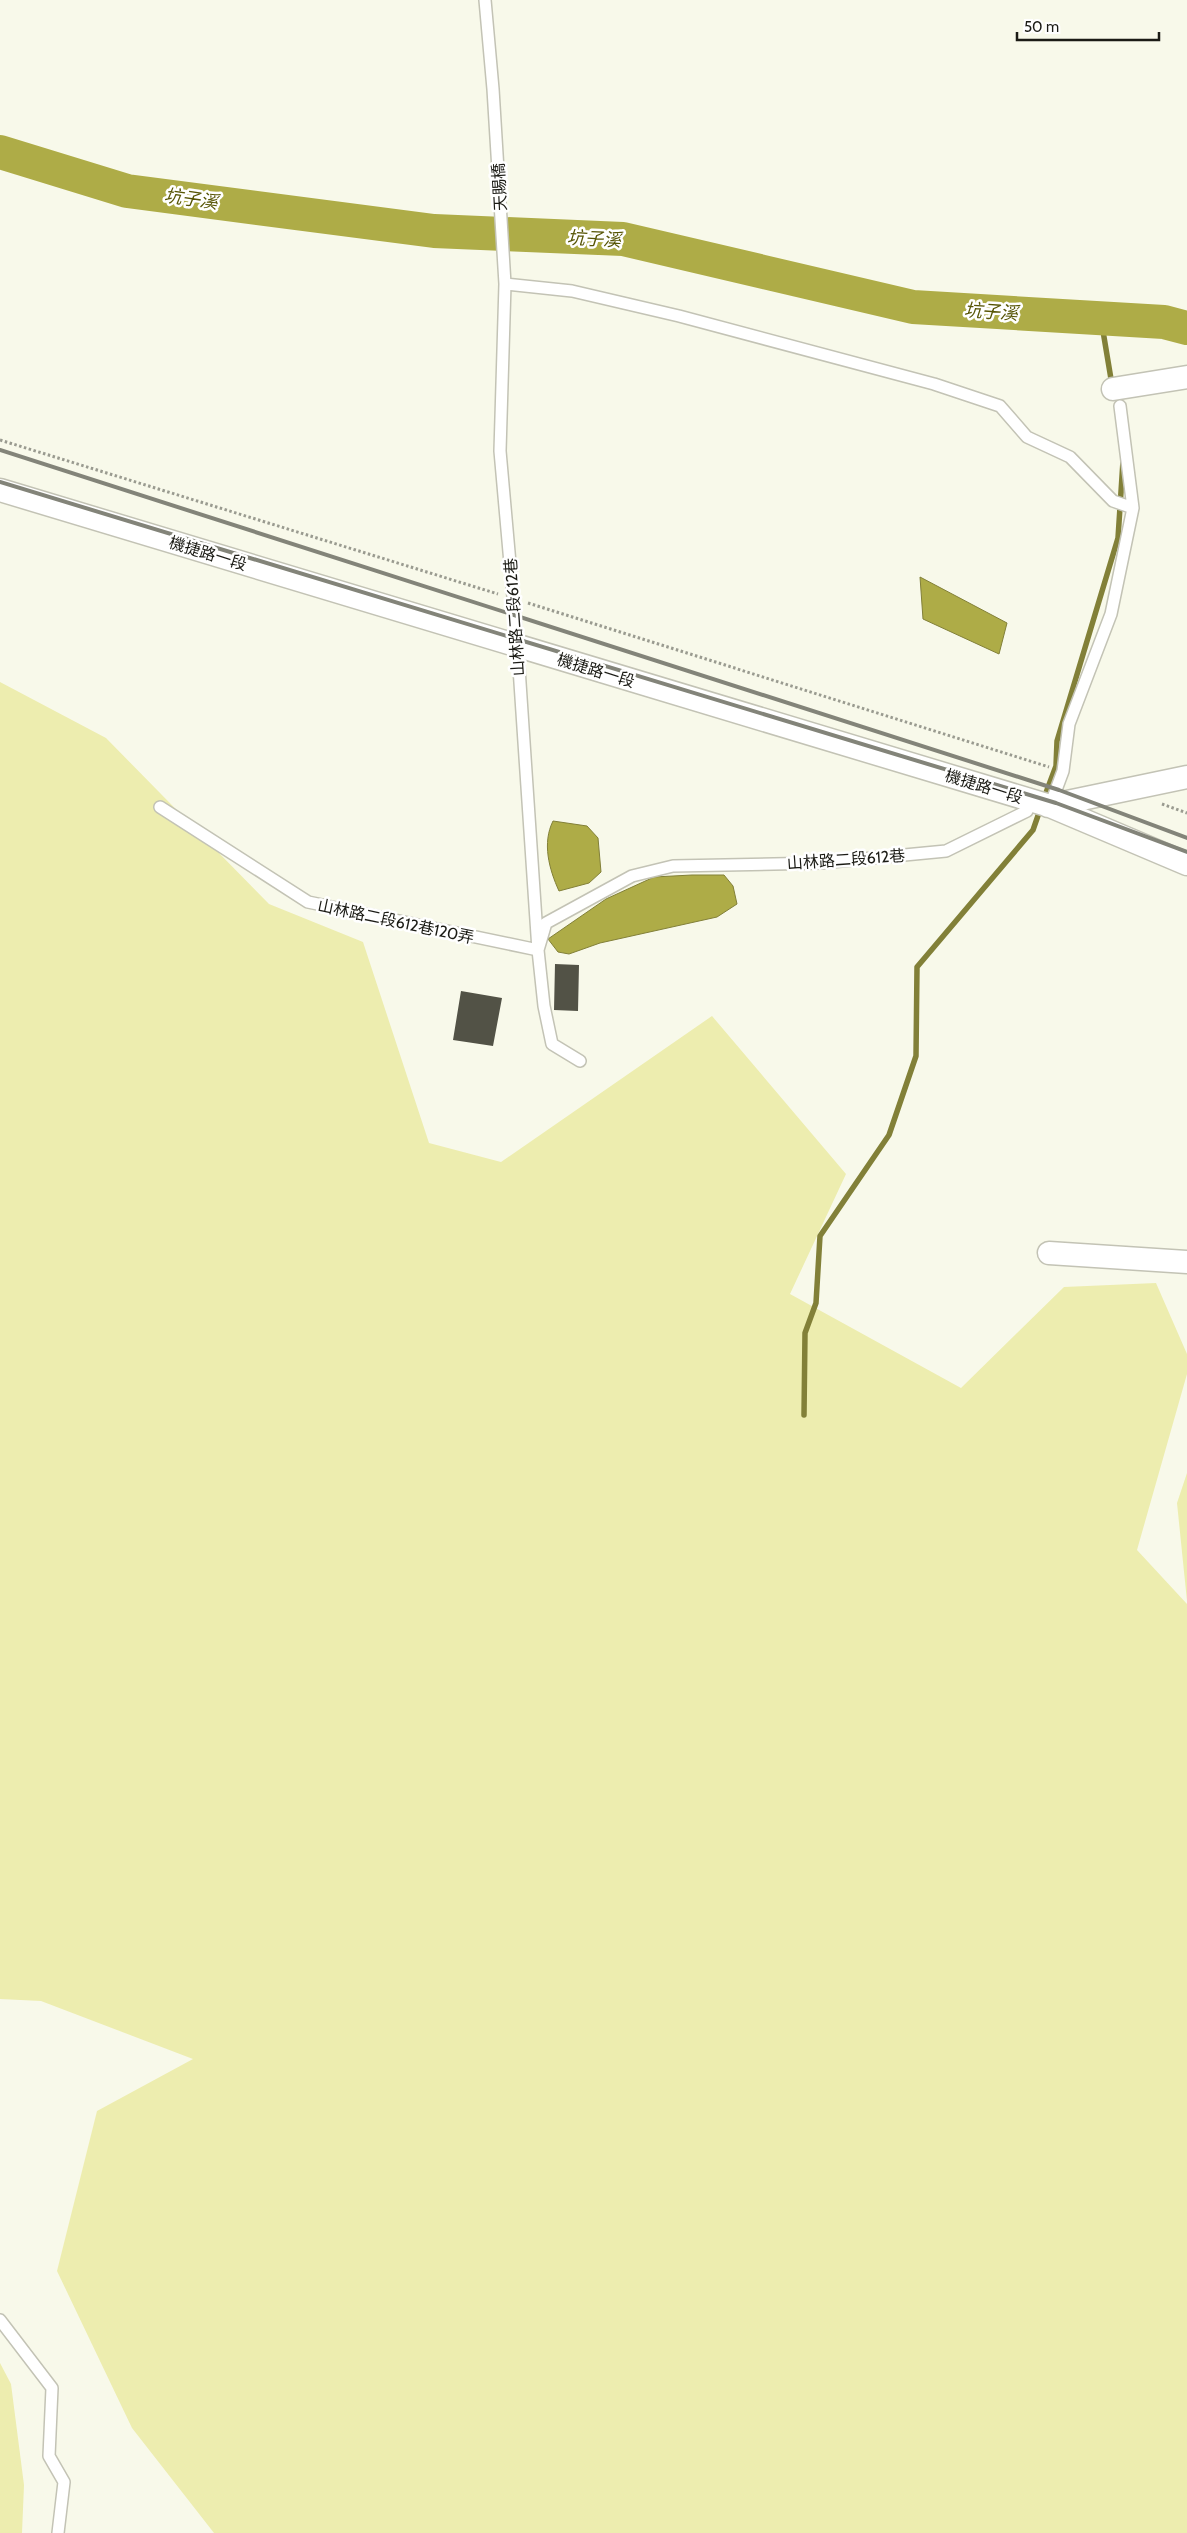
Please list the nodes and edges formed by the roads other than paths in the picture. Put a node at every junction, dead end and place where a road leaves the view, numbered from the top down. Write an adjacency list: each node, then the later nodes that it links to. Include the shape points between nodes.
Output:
1 (485, 0): 2 (lane, 天賜橋, via 494,89)
2 (505, 284): 6 (lane, via 572,291 679,316 934,384 1000,406 1027,437 1070,457 1113,501); 7 (lane, 山林路二段612巷, via 500,451)
3 (1187, 377): 4 (street)
4 (1116, 397): 6 (lane)
5 (0, 490): 7 (street, 機捷路一段)
6 (1132, 508): 9 (lane, via 1111,614 1069,724 1063,772)
7 (518, 647): 9 (street, 機捷路一段); 12 (lane, 山林路二段612巷)
8 (1187, 778): 9 (street, 山林路二段612巷)
9 (1041, 806): 11 (street, 機捷路一段); 12 (lane, 山林路二段612巷, via 946,850 821,863 673,866 632,876 546,923)
10 (160, 807): 12 (lane, 山林路二段612巷120弄, via 308,902)
11 (1187, 864)
12 (538, 950): 13 (lane, 山林路二段612巷, via 552,1044)
13 (580, 1061)
14 (1049, 1253): 15 (street)
15 (1187, 1262)
16 (0, 2320): 17 (lane, via 52,2388 49,2456 64,2482)
17 (58, 2533)

